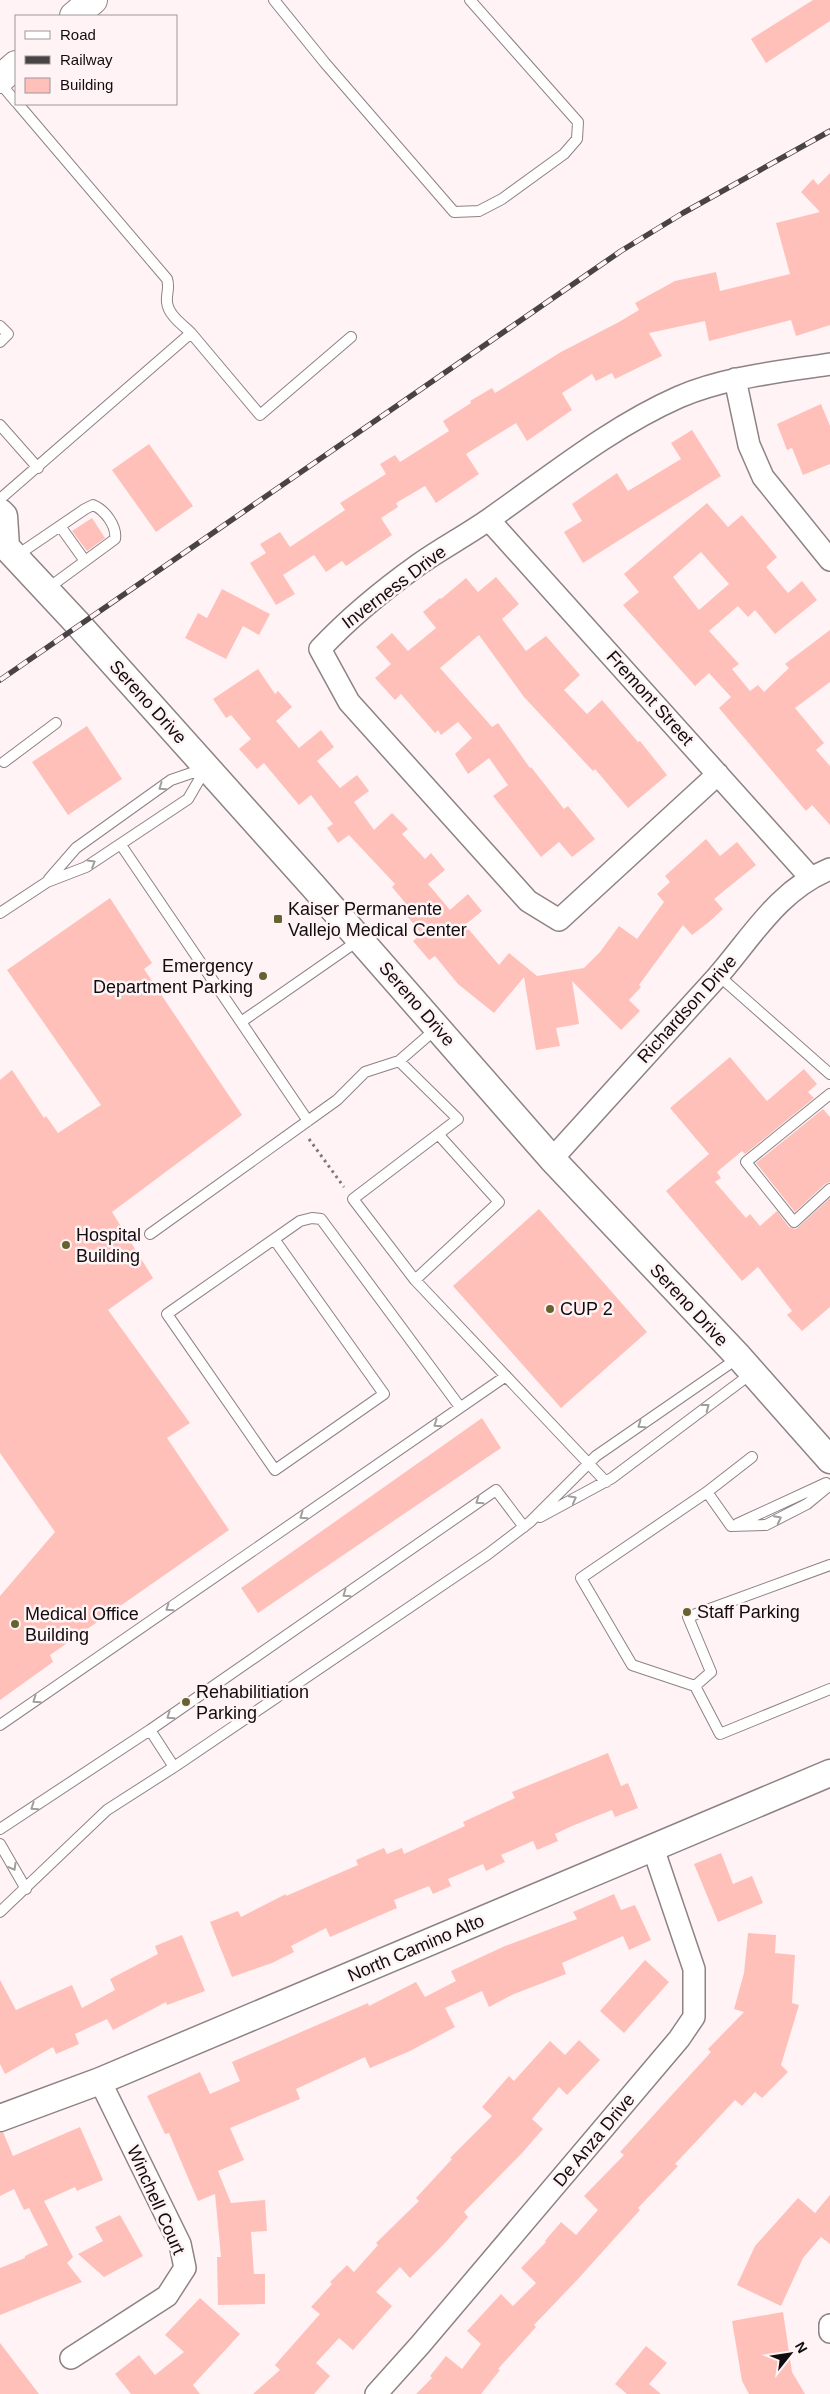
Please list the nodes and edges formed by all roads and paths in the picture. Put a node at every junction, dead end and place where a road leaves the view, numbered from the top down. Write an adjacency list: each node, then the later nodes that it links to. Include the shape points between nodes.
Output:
1 (93, 0): 4 (main road)
2 (274, 0): 3 (lane, via 324,63 454,212 479,211 502,199 564,154 577,138 578,122)
3 (470, 0)
4 (75, 15)
5 (15, 66): 6 (main road)
6 (0, 79)
7 (0, 83): 8 (lane)
8 (15, 101)
9 (19, 105): 11 (lane, via 167,279 170,312)
10 (0, 326): 13 (lane, via 8,334)
11 (191, 333): 12 (lane, via 260,416); 17 (lane)
12 (351, 337)
13 (0, 342)
14 (830, 364): 15 (street, Inverness Drive)
15 (735, 379): 20 (street, Inverness Drive, via 679,397 640,417 581,454); 23 (street, via 749,445 763,477)
16 (0, 425): 17 (lane)
17 (38, 468): 18 (lane)
18 (0, 499)
19 (0, 512): 22 (street, via 4,516)
20 (489, 520): 29 (street, Fremont Street); 29 (street, Inverness Drive, via 418,565 344,624 320,649 349,702 528,901 559,920)
21 (60, 526): 22 (lane); 24 (lane); 24 (lane, via 93,505 108,517 116,533 115,539)
22 (7, 550): 25 (street, Sereno Drive)
23 (830, 560)
24 (85, 561): 25 (lane)
25 (46, 590): 28 (street, Sereno Drive)
26 (56, 723): 27 (lane)
27 (4, 762)
28 (207, 768): 30 (lane, via 188,799); 33 (lane, one-way to 33, via 171,780 76,848); 35 (street, Sereno Drive)
29 (718, 774): 32 (street, Fremont Street)
30 (121, 845): 33 (lane, one-way to 30, via 86,867); 37 (lane)
31 (830, 869): 32 (street, Richardson Drive)
32 (810, 877): 36 (street, Richardson Drive, via 780,901)
33 (47, 882): 34 (lane)
34 (0, 913)
35 (360, 940): 37 (lane); 38 (street, Sereno Drive)
36 (718, 975): 40 (lane); 44 (street, Richardson Drive)
37 (241, 1022): 42 (lane)
38 (438, 1027): 39 (lane); 44 (street, Sereno Drive)
39 (399, 1061): 42 (lane, via 365,1072 337,1100); 43 (lane, via 458,1119)
40 (830, 1074)
41 (830, 1094): 45 (lane, via 746,1162 794,1222)
42 (304, 1124): 46 (path); 47 (lane)
43 (438, 1134): 46 (lane); 49 (lane, via 499,1202)
44 (552, 1160): 50 (street, Sereno Drive)
45 (830, 1189)
46 (353, 1199): 49 (lane)
47 (150, 1234)
48 (274, 1239): 48 (lane, via 167,1314 275,1470 384,1394); 52 (lane, via 300,1221 321,1219)
49 (415, 1280): 51 (lane)
50 (745, 1365): 54 (street, Sereno Drive); 55 (lane, one-way to 55, via 596,1456); 57 (lane, one-way to 50)
51 (506, 1376): 52 (lane); 55 (lane)
52 (460, 1407): 65 (lane, one-way to 65)
53 (752, 1457): 59 (lane)
54 (830, 1460)
55 (589, 1464): 57 (lane); 60 (lane)
56 (830, 1481): 61 (lane)
57 (606, 1482): 60 (lane, one-way to 57)
58 (830, 1485): 61 (lane, one-way to 58, via 766,1526 807,1504)
59 (707, 1492): 61 (lane); 63 (lane, via 581,1578 632,1665)
60 (527, 1524): 66 (lane, one-way to 66, via 496,1490); 67 (lane, via 488,1554)
61 (731, 1526)
62 (830, 1565): 63 (lane, via 688,1617 711,1672)
63 (695, 1686): 64 (lane, via 720,1734)
64 (830, 1689)
65 (0, 1725)
66 (150, 1730): 67 (lane); 69 (lane, one-way to 69)
67 (174, 1766): 72 (lane, via 107,1810)
68 (830, 1773): 71 (street, North Camino Alto)
69 (0, 1830)
70 (0, 1844): 72 (lane, one-way to 72)
71 (653, 1848): 74 (street, North Camino Alto); 79 (street, De Anza Drive, via 694,1969 694,2017 679,2039)
72 (26, 1889): 73 (lane)
73 (0, 1912)
74 (100, 2081): 75 (street, North Camino Alto); 78 (street, Winchell Court, via 180,2244 185,2268 167,2296)
75 (0, 2118)
76 (830, 2325): 77 (street)
77 (830, 2332)
78 (71, 2358)
79 (376, 2394)

